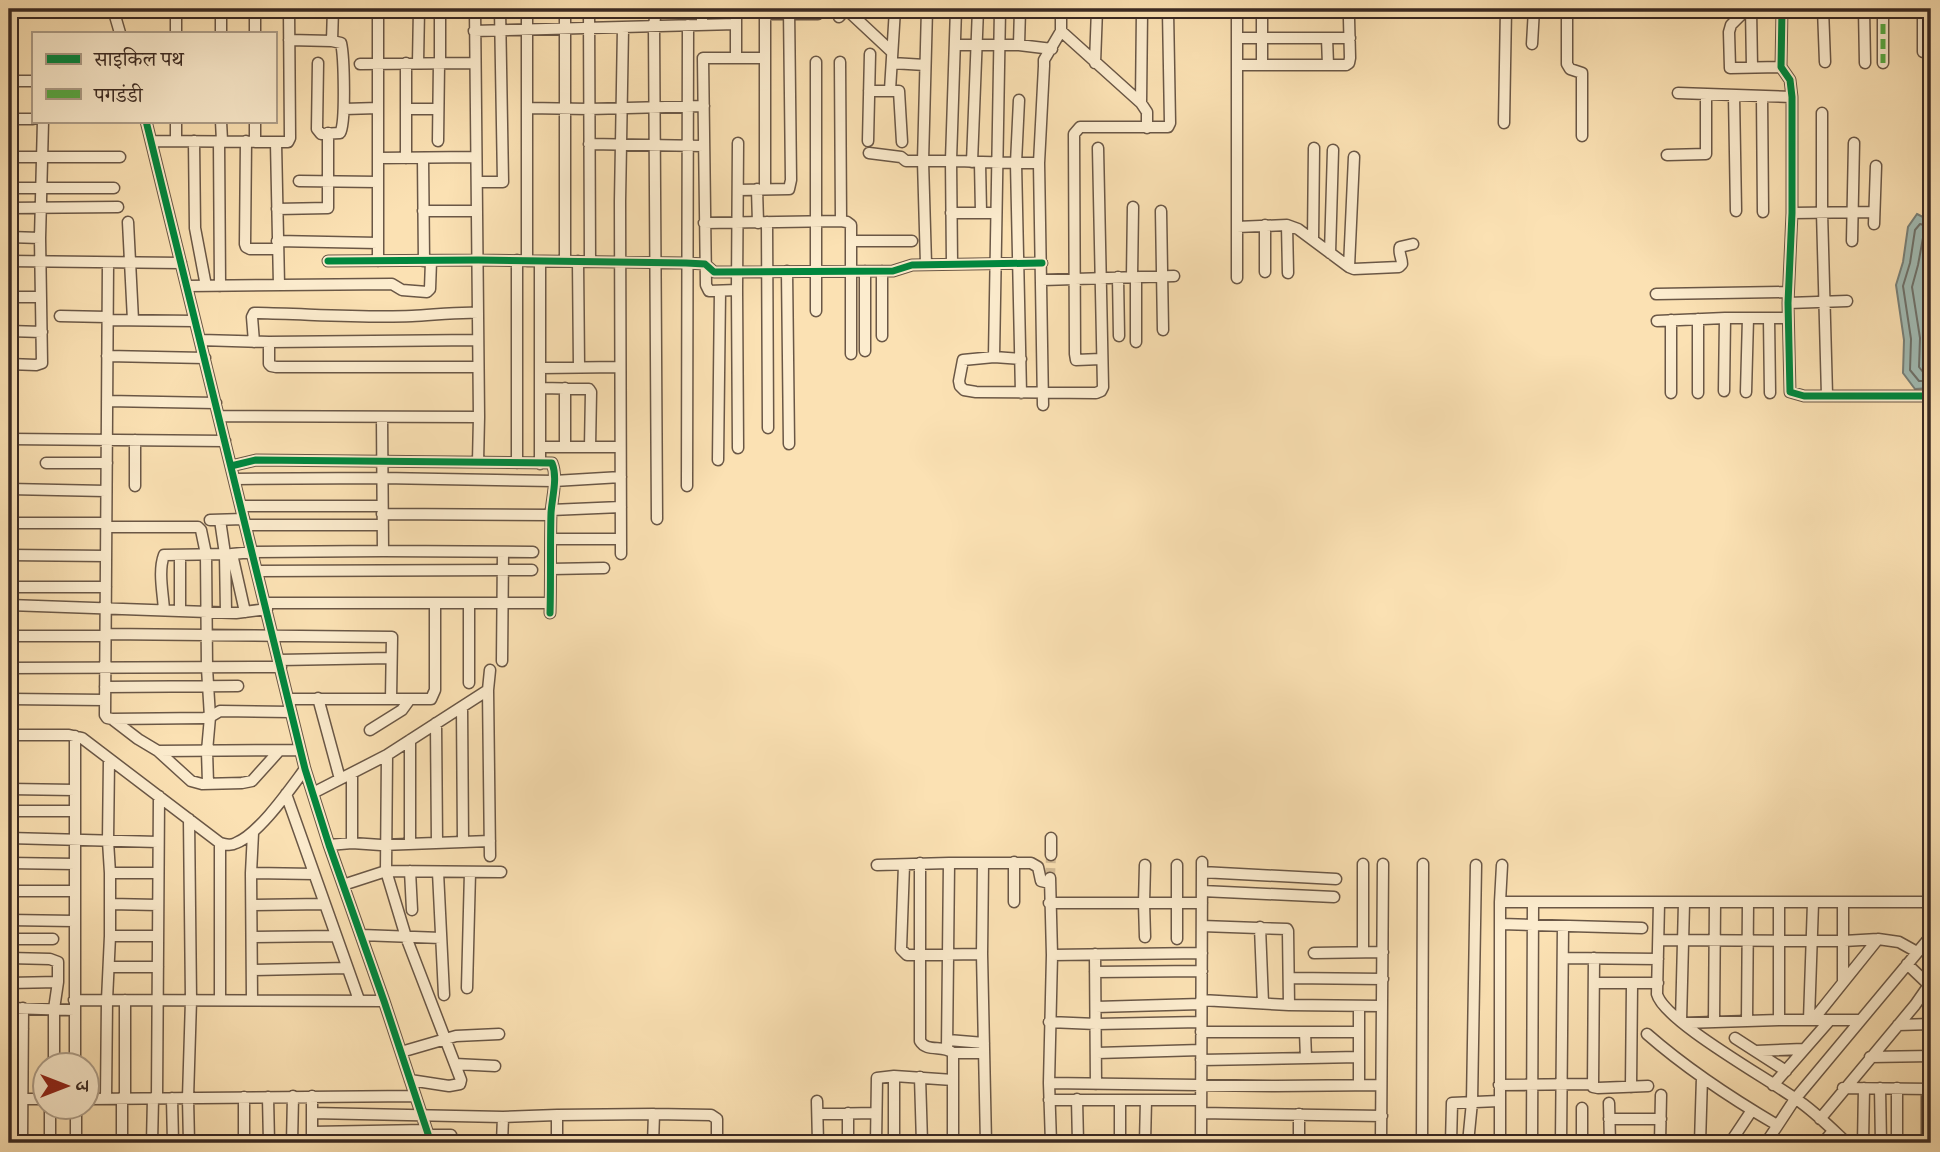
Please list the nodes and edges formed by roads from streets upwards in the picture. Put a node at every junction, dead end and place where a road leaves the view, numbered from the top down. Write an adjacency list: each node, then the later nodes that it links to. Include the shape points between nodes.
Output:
1 (113, 9): 57 (street)
2 (176, 9): 58 (street)
3 (221, 9): 59 (street)
4 (255, 9): 60 (street)
5 (289, 9): 65 (street)
6 (333, 9): 66 (street)
7 (378, 9): 82 (street)
8 (419, 9): 88 (street)
9 (440, 9): 89 (street)
10 (475, 9): 54 (street)
11 (500, 9): 55 (street)
12 (527, 9): 53 (street)
13 (565, 9): 52 (street)
14 (589, 9): 50 (street)
15 (656, 9): 48 (street)
16 (702, 9): 47 (street)
17 (736, 9): 46 (street)
18 (846, 9): 44 (street); 75 (street)
19 (895, 9): 75 (street)
20 (927, 9): 91 (street)
21 (956, 9): 68 (street)
22 (978, 9): 69 (street)
23 (1000, 9): 70 (street)
24 (1020, 9): 71 (street)
25 (1061, 9): 56 (street)
26 (1098, 9): 37 (street); 83 (street)
27 (1213, 9): 40 (street)
28 (1506, 9): 127 (street)
29 (1534, 9): 67 (street)
30 (1567, 9): 130 (street, via 1567,64 1582,73)
31 (1749, 9): 95 (street); 95 (street, via 1731,25 1730,68)
32 (1782, 9): 96 (street)
33 (1823, 9): 80 (street)
34 (1864, 9): 84 (street)
35 (1883, 9): 85 (street)
36 (1923, 9): 73 (street, via 1923,52)
37 (1142, 10): 40 (street); 107 (street)
38 (1237, 10): 41 (street); 61 (street)
39 (789, 11): 43 (street); 77 (street, via 767,15); 174 (street, via 791,180 789,189)
40 (1168, 11): 128 (street, via 1170,122 1168,127)
41 (1262, 11): 42 (street); 62 (street)
42 (1289, 11)
43 (818, 14)
44 (839, 18)
45 (1349, 19): 64 (street)
46 (736, 24): 47 (street); 76 (street)
47 (702, 25): 49 (street)
48 (654, 26): 49 (street); 51 (street); 112 (street)
49 (688, 26): 109 (street)
50 (589, 28): 51 (street); 52 (street); 117 (street)
51 (623, 28): 118 (street)
52 (565, 29): 53 (street); 116 (street)
53 (527, 30): 55 (street); 111 (street)
54 (474, 31): 55 (street); 90 (street)
55 (500, 31): 170 (street, via 503,182)
56 (1061, 31): 72 (street); 83 (street)
57 (120, 32)
58 (176, 32)
59 (221, 32)
60 (255, 32)
61 (1237, 38): 62 (street); 92 (street)
62 (1262, 38): 63 (street); 93 (street)
63 (1327, 38): 64 (street); 94 (street)
64 (1350, 38): 94 (street, via 1349,63)
65 (289, 40): 66 (street); 139 (street, via 290,138)
66 (332, 41): 113 (street, via 342,47)
67 (1532, 44)
68 (955, 45): 69 (street); 160 (street)
69 (978, 45): 70 (street); 162 (street)
70 (999, 45): 71 (street); 163 (street)
71 (1019, 45): 72 (street)
72 (1052, 49): 165 (street, via 1044,60)
73 (1931, 51)
74 (870, 54): 100 (street)
75 (892, 57): 91 (street); 99 (street)
76 (736, 58): 77 (street); 108 (street, via 703,58)
77 (765, 58): 174 (street)
78 (816, 62): 196 (street)
79 (840, 62): 193 (street)
80 (1825, 62)
81 (317, 63): 129 (street, via 317,129)
82 (378, 63): 86 (street); 87 (street); 110 (street)
83 (1095, 63): 107 (street)
84 (1865, 63)
85 (1883, 63)
86 (360, 64)
87 (406, 64): 88 (street); 114 (street)
88 (418, 64): 89 (street)
89 (439, 64): 90 (street); 115 (street)
90 (475, 64): 156 (street)
91 (925, 65): 161 (street)
92 (1237, 65): 93 (street); 202 (street)
93 (1262, 65): 94 (street)
94 (1328, 65)
95 (1752, 67): 96 (street)
96 (1781, 67): 105 (street, via 1790,80)
97 (9, 81): 98 (street)
98 (32, 81)
99 (890, 90): 100 (street); 138 (street, via 901,93)
100 (869, 91): 137 (street)
101 (1678, 93): 102 (street)
102 (1706, 94): 103 (street); 151 (street, via 1706,154)
103 (1734, 95): 104 (street); 184 (street)
104 (1762, 96): 105 (street); 186 (street)
105 (1792, 97): 192 (street)
106 (1019, 100): 164 (street)
107 (1141, 103): 128 (street, via 1147,112)
108 (704, 106): 109 (street); 146 (street)
109 (687, 107): 112 (street); 145 (street)
110 (378, 108): 113 (street); 157 (street)
111 (527, 108): 116 (street); 214 (street)
112 (655, 108): 118 (street); 144 (street)
113 (344, 109): 129 (street, via 343,131)
114 (406, 109): 115 (street); 158 (street)
115 (438, 109): 136 (street)
116 (566, 109): 117 (street); 221 (street)
117 (589, 109): 118 (street); 142 (street)
118 (621, 109): 143 (street)
119 (1822, 113): 187 (street)
120 (9, 119): 121 (street)
121 (32, 119)
122 (43, 122): 155 (street)
123 (146, 122): 131 (street)
124 (176, 122): 132 (street)
125 (221, 122): 134 (street)
126 (255, 122): 135 (street)
127 (1504, 122)
128 (1147, 128): 251 (street, via 1080,127 1074,134)
129 (328, 133): 168 (street)
130 (1582, 136)
131 (152, 141): 132 (street); 227 (street)
132 (176, 141): 133 (street)
133 (194, 141): 134 (street); 255 (street, via 195,228)
134 (220, 141): 135 (street); 256 (street)
135 (251, 141): 139 (street); 211 (street, via 245,244 250,248)
136 (438, 141)
137 (868, 141)
138 (902, 142)
139 (276, 143): 180 (street)
140 (738, 143): 175 (street)
141 (1854, 143): 188 (street)
142 (589, 144): 143 (street); 222 (street)
143 (621, 145): 144 (street); 223 (street)
144 (655, 146): 145 (street); 224 (street)
145 (687, 146): 146 (street); 228 (street)
146 (704, 146): 197 (street)
147 (1098, 148): 248 (street)
148 (1314, 148): 205 (street)
149 (1334, 150): 212 (street)
150 (869, 153): 161 (street)
151 (1667, 155)
152 (120, 156): 155 (street)
153 (1354, 156): 235 (street)
154 (9, 157): 155 (street)
155 (43, 157): 172 (street)
156 (476, 157): 159 (street); 170 (street)
157 (378, 158): 158 (street); 169 (street)
158 (406, 158): 159 (street)
159 (423, 158): 181 (street)
160 (951, 160): 161 (street); 162 (street); 190 (street)
161 (923, 161): 234 (street)
162 (976, 162): 163 (street); 185 (street)
163 (997, 163): 164 (street); 191 (street)
164 (1016, 163): 165 (street); 231 (street)
165 (1039, 163): 232 (street)
166 (1876, 166): 189 (street)
167 (299, 181): 168 (street)
168 (327, 182): 169 (street); 180 (street, via 328,208)
169 (378, 182): 209 (street)
170 (477, 182): 182 (street)
171 (9, 188): 172 (street)
172 (42, 188): 173 (street); 179 (street)
173 (114, 188)
174 (761, 189): 175 (street); 195 (street)
175 (738, 190): 198 (street)
176 (118, 206): 179 (street)
177 (1132, 207): 245 (street)
178 (9, 208): 179 (street)
179 (42, 208): 204 (street)
180 (277, 209): 211 (street)
181 (423, 211): 182 (street); 219 (street)
182 (477, 211): 213 (street)
183 (1161, 211): 246 (street)
184 (1736, 211)
185 (981, 212): 190 (street); 191 (street)
186 (1763, 212)
187 (1822, 212): 188 (street); 192 (street); 264 (street)
188 (1852, 212): 189 (street); 208 (street)
189 (1874, 212): 201 (street)
190 (951, 213): 229 (street)
191 (996, 213): 230 (street)
192 (1792, 213): 259 (street)
193 (841, 221): 196 (street); 206 (street, via 851,225)
194 (128, 222): 226 (street)
195 (762, 222): 196 (street); 198 (street); 237 (street)
196 (815, 222): 239 (street)
197 (705, 223): 198 (street); 233 (street)
198 (738, 223): 236 (street)
199 (1265, 225): 200 (street); 202 (street); 243 (street)
200 (1287, 225): 205 (street); 244 (street)
201 (1874, 225)
202 (1237, 227): 250 (street)
203 (9, 237): 204 (street)
204 (40, 238): 216 (street)
205 (1313, 240): 212 (street)
206 (853, 241): 207 (street); 242 (street)
207 (912, 241)
208 (1852, 241)
209 (378, 243): 211 (street); 218 (street)
210 (1413, 244): 235 (street, via 1400,247 1399,267)
211 (278, 245): 253 (street)
212 (1329, 253): 235 (street)
213 (478, 260): 214 (street); 219 (street); 267 (street)
214 (522, 260): 220 (street); 334 (street)
215 (9, 261): 216 (street)
216 (41, 261): 225 (street); 262 (street)
217 (328, 261): 218 (street)
218 (378, 261): 219 (street)
219 (427, 261): 253 (street, via 430,289 426,292 402,290 392,284)
220 (540, 261): 221 (street); 300 (street)
221 (565, 261): 222 (street)
222 (584, 261): 223 (street); 298 (street)
223 (620, 262): 224 (street); 299 (street)
224 (655, 262): 228 (street); 349 (street)
225 (108, 263): 226 (street); 269 (street)
226 (131, 263): 227 (street); 275 (street)
227 (181, 263): 254 (street)
228 (686, 263): 233 (street); 342 (street)
229 (952, 263): 230 (street); 234 (street)
230 (995, 263): 231 (street); 293 (street)
231 (1019, 263): 232 (street); 294 (street)
232 (1042, 263): 252 (street)
233 (705, 264): 236 (street, via 715,272); 258 (street, via 707,289)
234 (926, 264): 241 (street)
235 (1349, 267)
236 (736, 271): 237 (street); 257 (street)
237 (767, 271): 238 (street); 318 (street)
238 (787, 271): 239 (street); 323 (street)
239 (816, 271): 242 (street); 266 (street)
240 (865, 271): 241 (street); 242 (street); 289 (street)
241 (882, 271): 282 (street)
242 (852, 272): 290 (street)
243 (1265, 272)
244 (1288, 273)
245 (1134, 276): 246 (street); 249 (street); 288 (street)
246 (1161, 276): 247 (street); 279 (street)
247 (1174, 276)
248 (1100, 277): 249 (street); 251 (street); 295 (street)
249 (1118, 277): 283 (street)
250 (1237, 278)
251 (1075, 279): 252 (street); 295 (street, via 1076,360)
252 (1042, 280): 306 (street)
253 (279, 285): 256 (street)
254 (187, 286): 255 (street); 277 (street)
255 (206, 286): 256 (street)
256 (220, 286)
257 (737, 290): 258 (street); 328 (street)
258 (720, 291): 329 (street)
259 (1788, 292): 260 (street); 265 (street)
260 (1656, 294)
261 (9, 297): 262 (street)
262 (41, 298): 281 (street)
263 (1846, 301): 264 (street)
264 (1824, 302): 265 (street); 310 (street)
265 (1788, 303): 273 (street)
266 (816, 311)
267 (478, 313): 284 (street); 286 (street, via 254,313)
268 (61, 316): 269 (street)
269 (107, 318): 275 (street); 291 (street)
270 (1725, 318): 271 (street); 274 (street); 303 (street)
271 (1748, 318): 272 (street); 304 (street)
272 (1769, 318): 273 (street); 309 (street)
273 (1788, 318): 310 (street, via 1790,392)
274 (1698, 319): 276 (street); 308 (street)
275 (133, 320): 277 (street)
276 (1671, 320): 278 (street); 307 (street)
277 (195, 321): 285 (street)
278 (1657, 321)
279 (1163, 330)
280 (9, 331): 281 (street)
281 (42, 332): 296 (street, via 40,365)
282 (883, 336)
283 (1119, 336)
284 (478, 340): 287 (street); 297 (street)
285 (200, 341): 286 (street); 292 (street)
286 (254, 342): 287 (street)
287 (269, 342): 297 (street, via 269,364 276,367)
288 (1136, 342)
289 (865, 351)
290 (851, 354)
291 (107, 356): 292 (street); 312 (street)
292 (205, 358): 313 (street)
293 (994, 358): 294 (street); 305 (street, via 963,360 960,386 976,392)
294 (1021, 359): 305 (street)
295 (1101, 359): 306 (street, via 1101,391)
296 (9, 364)
297 (478, 367): 317 (street)
298 (579, 367): 299 (street); 300 (street)
299 (620, 367): 327 (street)
300 (540, 368): 301 (street)
301 (540, 388): 302 (street); 324 (street)
302 (565, 388): 325 (street); 326 (street, via 591,392)
303 (1724, 391)
304 (1746, 392)
305 (1021, 393): 306 (street)
306 (1044, 393): 314 (street)
307 (1671, 393)
308 (1698, 393)
309 (1770, 394)
310 (1827, 395): 311 (street)
311 (1931, 396)
312 (107, 401): 313 (street); 320 (street)
313 (216, 403): 315 (street)
314 (1044, 405)
315 (220, 416): 316 (street); 322 (street)
316 (382, 416): 317 (street); 330 (street)
317 (479, 417): 331 (street)
318 (768, 428)
319 (9, 439): 320 (street)
320 (107, 440): 321 (street); 333 (street)
321 (135, 440): 322 (street); 341 (street)
322 (225, 442): 336 (street)
323 (789, 444)
324 (540, 447): 325 (street); 335 (street)
325 (565, 447): 326 (street)
326 (590, 447): 327 (street)
327 (621, 447): 337 (street)
328 (738, 448)
329 (718, 460)
330 (382, 461): 331 (street); 336 (street, via 256,460); 338 (street)
331 (478, 462): 334 (street)
332 (46, 463): 333 (street)
333 (107, 463): 344 (street)
334 (517, 463): 335 (street)
335 (540, 464): 340 (street, via 552,463)
336 (232, 466): 339 (street)
337 (621, 477): 340 (street); 346 (street)
338 (382, 478): 339 (street); 340 (street); 347 (street)
339 (235, 479): 345 (street)
340 (554, 481): 348 (street)
341 (135, 486)
342 (687, 486)
343 (9, 489): 344 (street)
344 (106, 491): 352 (street)
345 (241, 506): 347 (street); 350 (street)
346 (621, 508): 348 (street); 355 (street)
347 (382, 510): 348 (street); 353 (street)
348 (551, 512): 354 (street)
349 (656, 519)
350 (245, 522): 353 (street); 357 (street); 361 (street, via 215,520)
351 (9, 523): 352 (street)
352 (106, 525): 360 (street, via 198,527); 365 (street)
353 (382, 525): 356 (street)
354 (551, 539): 355 (street); 368 (street)
355 (621, 539): 362 (street)
356 (383, 551): 357 (street); 358 (street)
357 (253, 552): 361 (street); 369 (street)
358 (503, 552): 359 (street); 370 (street)
359 (533, 552)
360 (206, 554): 361 (street); 364 (street); 381 (street)
361 (229, 554): 382 (street); 383 (street)
362 (621, 554)
363 (9, 555): 365 (street)
364 (180, 555): 379 (street, via 162,558); 380 (street)
365 (106, 556): 372 (street)
366 (604, 568): 368 (street)
367 (532, 569): 370 (street)
368 (551, 569): 375 (street, via 550,608)
369 (257, 571): 370 (street); 377 (street)
370 (502, 571): 375 (street)
371 (9, 587): 372 (street)
372 (106, 587): 378 (street)
373 (435, 604): 374 (street); 377 (street); 404 (street, via 434,695 426,700)
374 (469, 604): 375 (street); 395 (street)
375 (502, 604): 389 (street)
376 (9, 605): 378 (street)
377 (266, 606): 383 (street); 386 (street)
378 (106, 609): 379 (street); 385 (street)
379 (164, 610): 380 (street)
380 (180, 610): 381 (street)
381 (206, 611): 382 (street); 384 (street)
382 (226, 612): 383 (street)
383 (245, 612)
384 (206, 634): 385 (street); 386 (street); 393 (street)
385 (106, 635): 387 (street); 392 (street)
386 (273, 635): 388 (street, via 392,637); 390 (street)
387 (9, 636)
388 (391, 659): 390 (street); 403 (street)
389 (502, 661)
390 (280, 663): 393 (street); 402 (street)
391 (9, 668): 392 (street)
392 (106, 668): 393 (street); 398 (street)
393 (206, 668): 396 (street)
394 (490, 670): 399 (street)
395 (469, 682)
396 (209, 686): 397 (street); 398 (street); 408 (street)
397 (238, 686)
398 (105, 687): 405 (street)
399 (488, 690): 406 (street); 438 (street)
400 (318, 698): 402 (street); 403 (street); 423 (street)
401 (9, 699): 405 (street)
402 (288, 699): 407 (street)
403 (391, 699): 404 (street)
404 (410, 699): 411 (street, via 402,710)
405 (105, 700): 409 (street, via 105,715)
406 (462, 707): 410 (street); 440 (street)
407 (291, 712): 408 (street, via 220,711); 415 (street)
408 (210, 717): 409 (street); 417 (street)
409 (112, 719): 416 (street)
410 (436, 723): 414 (street); 442 (street)
411 (370, 730)
412 (9, 735): 413 (street)
413 (75, 736): 420 (street); 426 (street)
414 (410, 740): 419 (street); 445 (street)
415 (300, 750): 418 (street); 421 (street)
416 (158, 751): 417 (street); 424 (street, via 191,781)
417 (207, 751): 418 (street); 424 (street)
418 (279, 751): 424 (street, via 252,781)
419 (387, 755): 422 (street); 444 (street)
420 (108, 760): 429 (street); 437 (street)
421 (306, 769): 427 (street); 428 (street)
422 (352, 774): 423 (street); 441 (street)
423 (340, 779): 427 (street)
424 (208, 783)
425 (9, 789): 426 (street)
426 (75, 790): 431 (street)
427 (313, 793): 446 (street)
428 (286, 794): 433 (street); 472 (street)
429 (159, 796): 432 (street); 439 (street)
430 (9, 811): 431 (street)
431 (75, 811): 436 (street)
432 (189, 819): 443 (street); 562 (street)
433 (253, 833): 443 (street, via 239,843); 471 (street)
434 (9, 838): 436 (street)
435 (1051, 838): 447 (street)
436 (75, 839): 437 (street); 454 (street)
437 (108, 841): 439 (street); 469 (street)
438 (490, 841): 440 (street); 448 (street)
439 (158, 842): 470 (street)
440 (463, 842): 442 (street)
441 (352, 843): 444 (street); 446 (street)
442 (437, 843): 445 (street)
443 (220, 844): 563 (street)
444 (386, 844): 445 (street); 464 (street)
445 (410, 844)
446 (329, 845): 474 (street)
447 (1051, 855)
448 (490, 856)
449 (1014, 862): 453 (street); 479 (street); 482 (street, via 1036,864 1041,881 1050,880)
450 (9, 863): 454 (street)
451 (920, 863): 452 (street); 459 (street); 535 (street)
452 (949, 863): 453 (street); 532 (street)
453 (983, 863): 533 (street)
454 (75, 864): 476 (street)
455 (1363, 864): 527 (street)
456 (1383, 864): 528 (street)
457 (1423, 864): 713 (street)
458 (877, 865): 459 (street)
459 (904, 865): 535 (street, via 901,949 907,955)
460 (1145, 865): 483 (street)
461 (1177, 865): 484 (street)
462 (1476, 865): 658 (street)
463 (1502, 865): 480 (street)
464 (386, 871): 465 (street); 474 (street); 512 (street)
465 (410, 871): 466 (street); 498 (street)
466 (438, 872): 467 (street); 514 (street)
467 (470, 872): 468 (street); 557 (street)
468 (501, 872)
469 (110, 873): 470 (street); 493 (street)
470 (158, 873): 496 (street)
471 (251, 873): 472 (street); 497 (street)
472 (314, 874): 494 (street)
473 (1336, 879): 477 (street, via 1202,867)
474 (343, 885): 507 (street)
475 (9, 891): 476 (street)
476 (75, 891): 500 (street)
477 (1202, 891): 478 (street); 485 (street)
478 (1334, 897)
479 (1014, 902)
480 (1500, 902): 481 (street); 501 (street)
481 (1533, 902): 486 (street); 502 (street)
482 (1049, 903): 483 (street); 536 (street)
483 (1144, 903): 484 (street); 513 (street)
484 (1176, 903): 485 (street); 518 (street)
485 (1202, 903): 503 (street)
486 (1659, 903): 487 (street); 520 (street)
487 (1684, 903): 488 (street); 522 (street)
488 (1715, 903): 489 (street); 523 (street)
489 (1748, 903): 490 (street); 524 (street)
490 (1779, 903): 491 (street); 525 (street)
491 (1812, 903): 492 (street); 521 (street)
492 (1843, 903): 495 (street); 526 (street)
493 (110, 904): 496 (street); 508 (street)
494 (324, 904): 497 (street); 510 (street)
495 (1931, 904)
496 (158, 905): 509 (street)
497 (252, 905): 511 (street)
498 (412, 910)
499 (9, 920): 500 (street)
500 (74, 920): 569 (street)
501 (1501, 924): 502 (street); 624 (street)
502 (1533, 925): 504 (street); 625 (street)
503 (1202, 926): 505 (street); 530 (street)
504 (1563, 926): 506 (street); 538 (street)
505 (1260, 927): 548 (street, via 1289,931); 568 (street)
506 (1642, 928)
507 (361, 935): 512 (street); 566 (street)
508 (110, 936): 509 (street); 542 (street)
509 (158, 936): 543 (street)
510 (336, 936): 511 (street); 544 (street)
511 (252, 937): 545 (street)
512 (406, 937): 514 (street); 595 (street)
513 (1145, 937)
514 (441, 938): 558 (street)
515 (1931, 938): 529 (street)
516 (9, 939): 517 (street)
517 (53, 939)
518 (1177, 939)
519 (1878, 939): 526 (street); 529 (street, via 1899,942); 551 (street)
520 (1659, 940): 522 (street); 540 (street)
521 (1812, 940): 525 (street); 526 (street); 578 (street)
522 (1684, 941): 523 (street); 584 (street)
523 (1716, 941): 524 (street); 581 (street)
524 (1748, 941): 525 (street); 582 (street)
525 (1779, 941): 577 (street)
526 (1844, 941): 551 (street)
527 (1363, 952): 528 (street); 531 (street)
528 (1383, 952): 549 (street)
529 (1917, 952): 541 (street)
530 (1202, 953): 534 (street); 546 (street)
531 (1314, 953)
532 (948, 954): 533 (street); 535 (street); 597 (street)
533 (982, 954): 598 (street)
534 (1095, 954): 536 (street); 547 (street)
535 (919, 955): 597 (street, via 920,1041 926,1047)
536 (1052, 955): 583 (street)
537 (9, 958): 550 (street, via 55,959)
538 (1563, 958): 539 (street); 626 (street)
539 (1594, 958): 540 (street); 553 (street)
540 (1658, 958): 555 (street)
541 (1907, 964): 556 (street); 580 (street)
542 (109, 967): 543 (street); 559 (street)
543 (158, 967): 561 (street)
544 (347, 968): 545 (street); 565 (street)
545 (252, 970): 564 (street)
546 (1202, 971): 547 (street); 567 (street)
547 (1095, 972): 573 (street)
548 (1289, 978): 549 (street); 570 (street)
549 (1382, 979): 572 (street)
550 (58, 982): 552 (street); 576 (street)
551 (1843, 982): 578 (street)
552 (9, 983)
553 (1594, 983): 554 (street); 621 (street)
554 (1631, 983): 555 (street); 629 (street)
555 (1658, 983): 584 (street, via 1659,1001)
556 (1929, 987): 587 (street)
557 (467, 988)
558 (444, 995)
559 (107, 1000): 560 (street); 569 (street); 642 (street)
560 (125, 1000): 561 (street); 643 (street)
561 (158, 1000): 562 (street); 644 (street)
562 (191, 1000): 563 (street); 646 (street)
563 (220, 1000): 564 (street)
564 (252, 1000): 565 (street)
565 (359, 1000): 566 (street)
566 (384, 1001): 603 (street)
567 (1201, 1002): 568 (street); 573 (street); 588 (street)
568 (1262, 1003): 570 (street)
569 (75, 1005): 576 (street); 601 (street)
570 (1289, 1005): 571 (street)
571 (1359, 1006): 572 (street); 592 (street)
572 (1382, 1006): 623 (street)
573 (1096, 1007): 585 (street)
574 (9, 1008): 575 (street)
575 (23, 1009): 576 (street); 590 (street)
576 (54, 1009): 600 (street)
577 (1779, 1020): 578 (street); 582 (street)
578 (1811, 1020): 579 (street)
579 (1830, 1020): 580 (street); 599 (street)
580 (1861, 1020): 647 (street)
581 (1714, 1021): 582 (street); 584 (street)
582 (1747, 1021)
583 (1049, 1022): 585 (street); 618 (street)
584 (1682, 1022): 627 (street)
585 (1096, 1024): 588 (street); 604 (street)
586 (1931, 1024): 587 (street)
587 (1898, 1025): 608 (street)
588 (1201, 1027): 591 (street); 605 (street)
589 (9, 1029): 590 (street)
590 (23, 1029): 649 (street)
591 (1305, 1032): 592 (street); 609 (street)
592 (1359, 1032): 607 (street)
593 (499, 1034): 595 (street)
594 (1647, 1034): 615 (street)
595 (445, 1038): 603 (street); 610 (street)
596 (1735, 1038): 602 (street)
597 (949, 1048): 598 (street); 617 (street)
598 (984, 1048): 705 (street)
599 (1804, 1049): 602 (street); 612 (street)
600 (54, 1050)
601 (75, 1050)
602 (1756, 1051): 612 (street)
603 (401, 1052): 616 (street)
604 (1097, 1053): 605 (street); 619 (street)
605 (1201, 1055): 609 (street); 620 (street)
606 (1931, 1056): 608 (street)
607 (1359, 1057): 609 (street); 622 (street)
608 (1871, 1057): 630 (street)
609 (1306, 1058)
610 (455, 1064): 611 (street); 616 (street, via 460,1084)
611 (495, 1066)
612 (1786, 1071): 627 (street)
613 (894, 1076): 614 (street); 664 (street, via 877,1079); 702 (street)
614 (920, 1077): 617 (street); 703 (street)
615 (1702, 1077): 661 (street); 722 (street)
616 (410, 1080): 638 (street)
617 (953, 1080): 704 (street)
618 (1049, 1083): 619 (street); 652 (street)
619 (1096, 1084): 620 (street)
620 (1201, 1084): 622 (street); 655 (street)
621 (1592, 1084): 626 (street); 629 (street, via 1595,1088)
622 (1359, 1085): 623 (street)
623 (1381, 1085): 671 (street)
624 (1499, 1085): 625 (street); 657 (street)
625 (1531, 1085): 626 (street); 717 (street)
626 (1562, 1085): 718 (street)
627 (1773, 1085): 647 (street)
628 (1648, 1086): 629 (street)
629 (1631, 1087)
630 (1843, 1088): 631 (street); 675 (street)
631 (1864, 1088): 632 (street); 727 (street)
632 (1881, 1088): 633 (street); 728 (street)
633 (1897, 1088): 634 (street); 729 (street)
634 (1929, 1088): 730 (street)
635 (1661, 1095): 674 (street)
636 (293, 1096): 637 (street); 640 (street); 693 (street)
637 (313, 1096): 638 (street); 662 (street)
638 (415, 1096): 666 (street)
639 (244, 1097): 640 (street); 646 (street); 691 (street)
640 (268, 1097): 692 (street)
641 (102, 1098): 642 (street)
642 (106, 1098): 643 (street)
643 (124, 1098): 644 (street); 686 (street)
644 (155, 1098): 645 (street); 687 (street)
645 (172, 1098): 646 (street); 688 (street)
646 (188, 1098): 689 (street)
647 (1796, 1098): 675 (street); 678 (street)
648 (9, 1099): 649 (street)
649 (22, 1099): 650 (street); 683 (street)
650 (32, 1099)
651 (1077, 1099): 652 (street); 653 (street); 707 (street)
652 (1049, 1100): 706 (street)
653 (1121, 1100): 654 (street); 708 (street)
654 (1146, 1100): 655 (street); 709 (street)
655 (1201, 1100): 665 (street)
656 (817, 1101): 668 (street)
657 (1499, 1101): 658 (street); 716 (street)
658 (1472, 1102): 714 (street, via 1452,1104); 715 (street)
659 (1609, 1103): 673 (street)
660 (1582, 1108): 719 (street)
661 (1752, 1110): 678 (street); 723 (street)
662 (312, 1113): 666 (street); 680 (street)
663 (848, 1113): 664 (street); 668 (street); 700 (street)
664 (876, 1113): 701 (street)
665 (1201, 1113): 669 (street); 710 (street)
666 (421, 1114): 672 (street); 682 (street)
667 (654, 1114): 670 (street); 697 (street); 698 (street, via 711,1115 718,1123)
668 (818, 1114): 699 (street)
669 (1299, 1114): 671 (street); 711 (street)
670 (558, 1115): 672 (street); 696 (street)
671 (1382, 1116): 712 (street)
672 (503, 1117): 695 (street)
673 (1609, 1119): 674 (street); 720 (street)
674 (1661, 1119): 721 (street)
675 (1820, 1119): 679 (street)
676 (50, 1120): 684 (street)
677 (76, 1120): 685 (street)
678 (1777, 1125): 724 (street)
679 (1833, 1130): 725 (street); 726 (street)
680 (312, 1132): 682 (street); 694 (street)
681 (451, 1135): 682 (street)
682 (428, 1136)
683 (22, 1143)
684 (50, 1143)
685 (76, 1143)
686 (122, 1143)
687 (152, 1143): 688 (street)
688 (173, 1143): 689 (street)
689 (189, 1143): 690 (street)
690 (219, 1143)
691 (244, 1143)
692 (269, 1143)
693 (292, 1143)
694 (312, 1143)
695 (502, 1143)
696 (557, 1143)
697 (653, 1143)
698 (718, 1143)
699 (818, 1143)
700 (848, 1143)
701 (876, 1143)
702 (894, 1143)
703 (922, 1143)
704 (953, 1143)
705 (986, 1143)
706 (1051, 1143)
707 (1078, 1143)
708 (1120, 1143)
709 (1145, 1143)
710 (1201, 1143)
711 (1299, 1143)
712 (1381, 1143)
713 (1422, 1143)
714 (1451, 1143)
715 (1468, 1143)
716 (1500, 1143)
717 (1532, 1143)
718 (1561, 1143)
719 (1581, 1143)
720 (1610, 1143)
721 (1660, 1143)
722 (1700, 1143)
723 (1730, 1143)
724 (1766, 1143)
725 (1823, 1143)
726 (1847, 1143)
727 (1863, 1143)
728 (1881, 1143)
729 (1897, 1143)
730 (1927, 1143)

